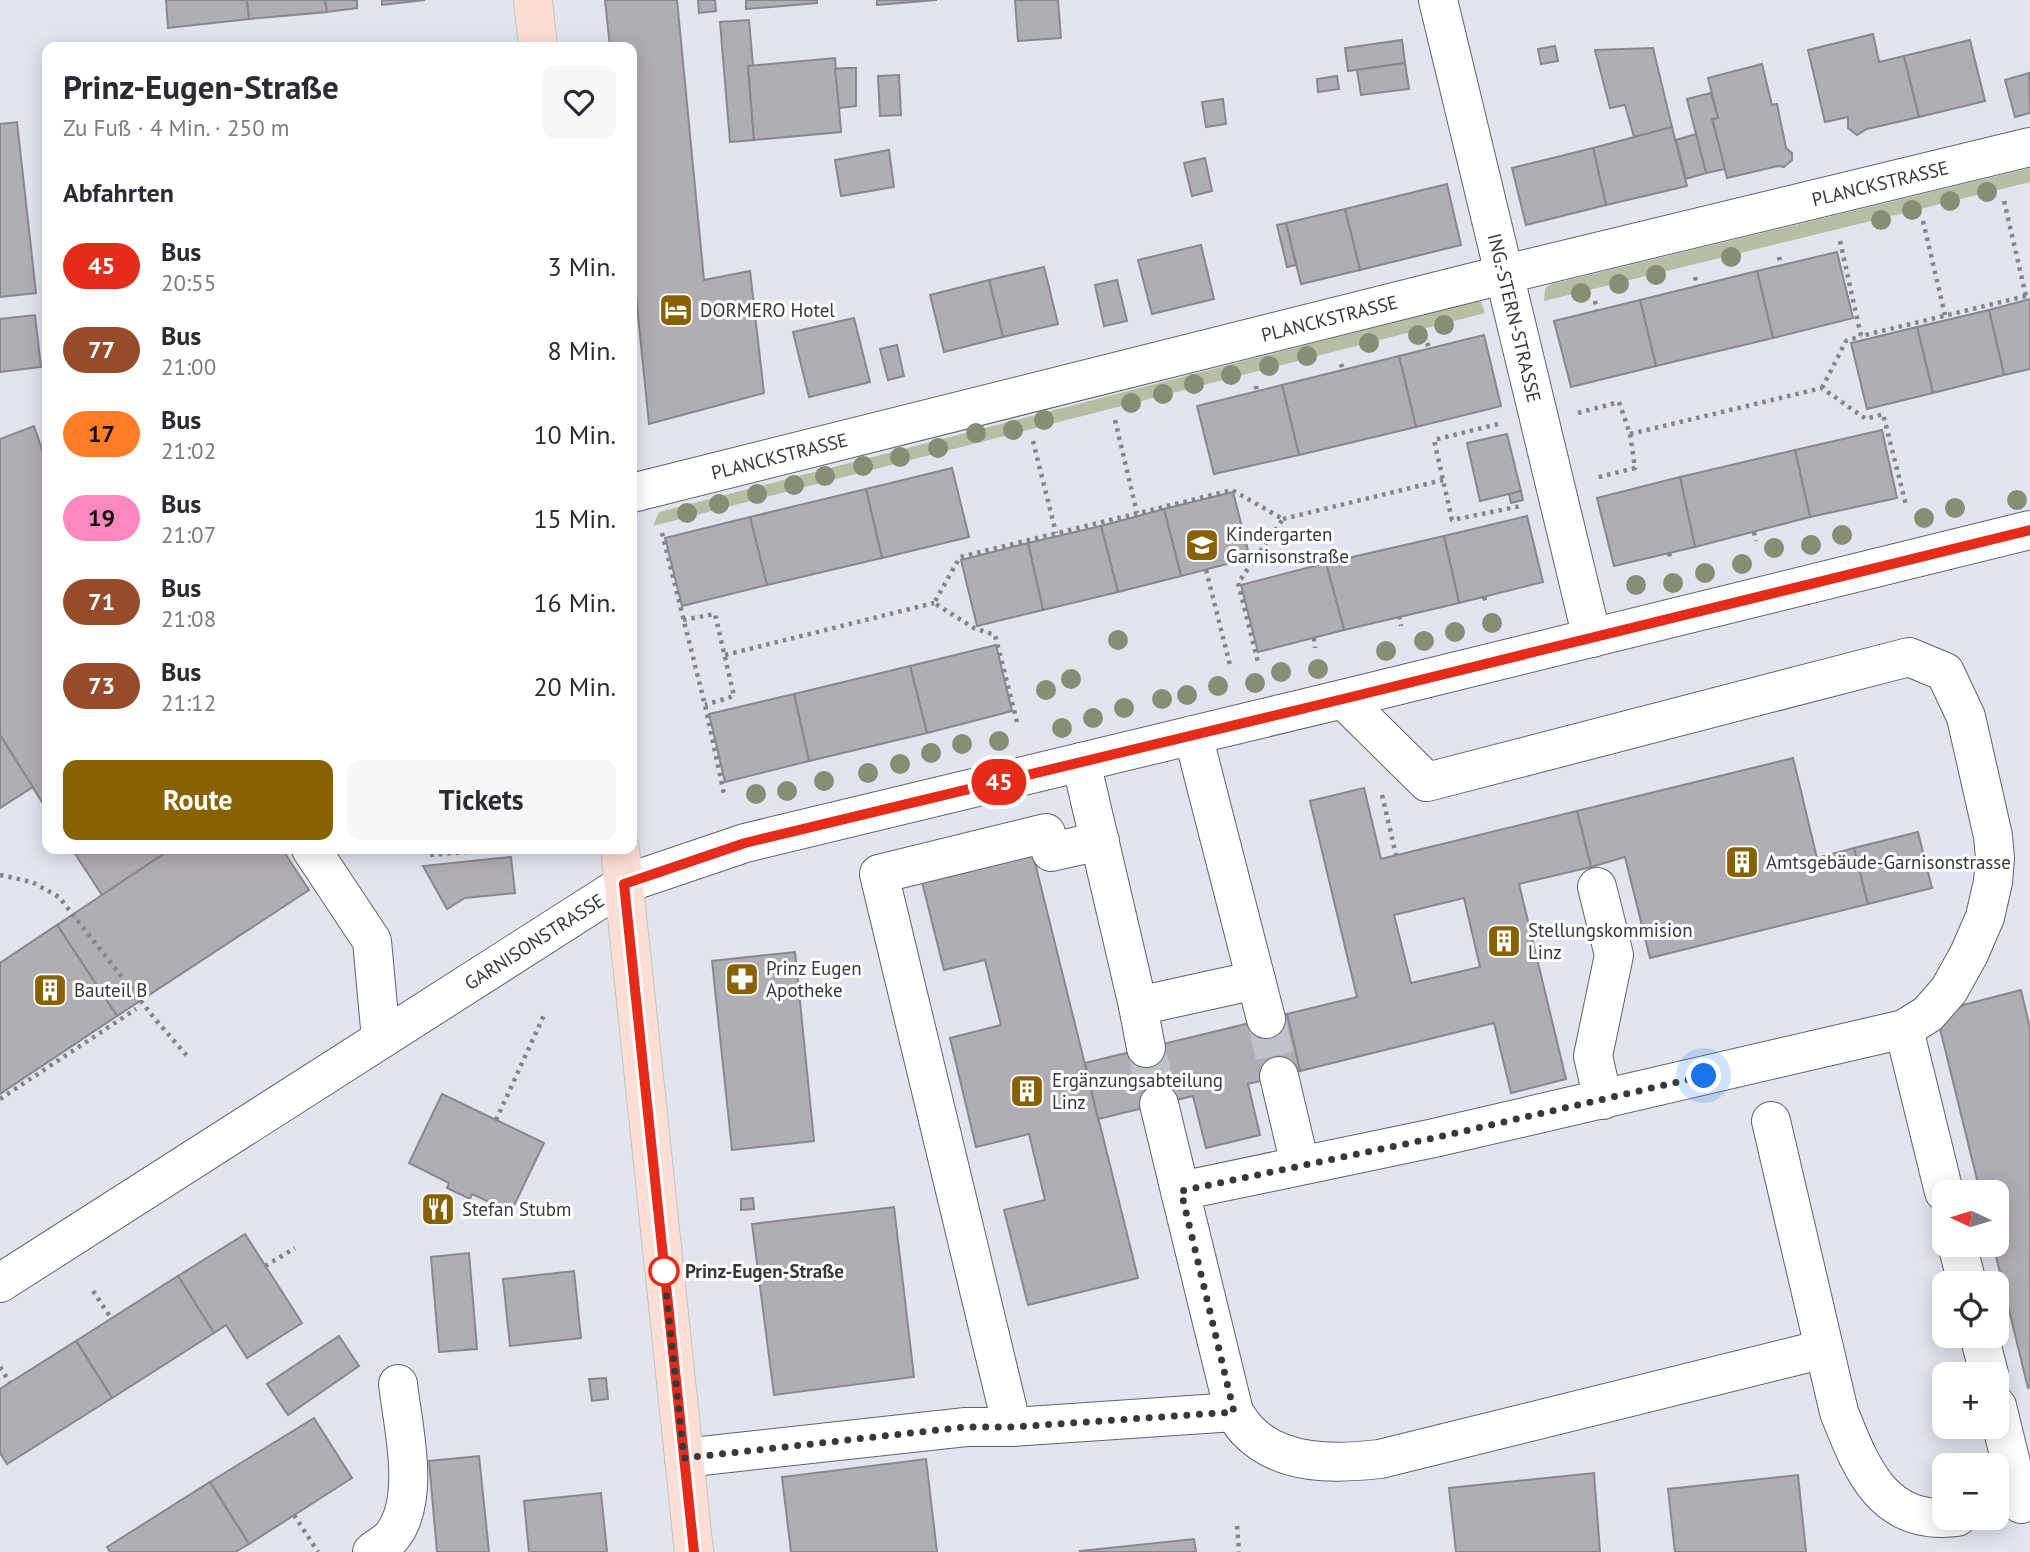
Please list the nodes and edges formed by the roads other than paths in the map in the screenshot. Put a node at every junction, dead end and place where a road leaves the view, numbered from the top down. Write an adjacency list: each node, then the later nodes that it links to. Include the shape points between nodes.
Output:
1 (533, 0): 3 (main road)
2 (1438, 0): 5 (street, ING.-STERN-STRASSE)
3 (537, 42)
4 (2030, 147): 5 (street, PLANCKSTRASSE)
5 (1506, 274): 6 (street, PLANCKSTRASSE); 8 (street, ING.-STERN-STRASSE)
6 (637, 492)
7 (2030, 530): 8 (street, GARNISONSTRASSE)
8 (1592, 638): 9 (street, GARNISONSTRASSE)
9 (1343, 699): 10 (street, GARNISONSTRASSE); 19 (street, via 1427,782 1909,657 1945,672 1966,717 1972,743 1993,836 1993,882 1985,916 1949,990 1928,1014)
10 (1193, 736): 11 (street, GARNISONSTRASSE); 16 (street)
11 (1081, 762): 12 (street); 14 (street, GARNISONSTRASSE, via 745,843)
12 (1100, 841): 17 (street); 33 (street, via 1051,852 1046,833 879,874)
13 (314, 854): 20 (street, via 372,941)
14 (622, 866): 20 (street, GARNISONSTRASSE); 35 (main road)
15 (1597, 887): 23 (street, via 1614,955 1593,1056)
16 (1256, 980): 17 (street); 18 (street)
17 (1138, 1006): 21 (street)
18 (1266, 1019)
19 (1904, 1029): 23 (street); 27 (street)
20 (381, 1039): 29 (street, GARNISONSTRASSE)
21 (1146, 1048)
22 (1279, 1076): 26 (street)
23 (1603, 1100): 26 (street)
24 (1159, 1104): 28 (street)
25 (1771, 1121): 30 (street)
26 (1300, 1165): 28 (street)
27 (1941, 1180)
28 (1181, 1191): 32 (street)
29 (0, 1283)
30 (1824, 1349): 32 (street, via 1380,1459 1346,1463 1288,1455 1264,1444); 37 (street, via 1839,1412 1868,1475 1883,1496 1905,1511)
31 (398, 1384): 38 (street, via 408,1478 405,1511 393,1536)
32 (1234, 1412): 33 (street)
33 (1012, 1427): 35 (street, via 966,1427)
34 (2003, 1439): 36 (street)
35 (684, 1458): 39 (main road)
36 (2016, 1505)
37 (1932, 1518)
38 (372, 1552)
39 (694, 1552)

